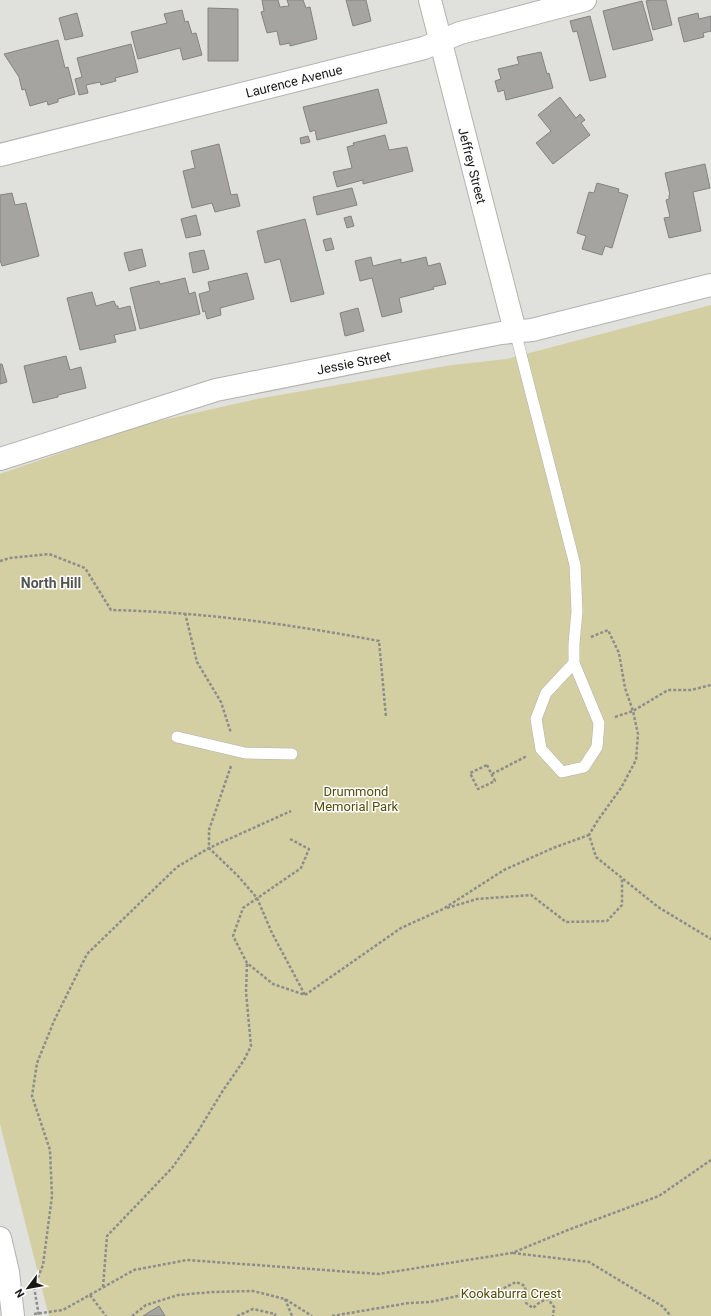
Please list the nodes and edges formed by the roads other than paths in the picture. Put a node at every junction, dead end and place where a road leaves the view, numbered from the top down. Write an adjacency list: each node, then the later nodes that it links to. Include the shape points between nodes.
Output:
1 (430, 0): 3 (street, Jeffrey Street)
2 (586, 0): 3 (street, Laurence Avenue, via 460,33)
3 (441, 41): 4 (street, Laurence Avenue, via 424,48); 6 (street, Jeffrey Street)
4 (0, 155)
5 (711, 285): 6 (street, Jessie Street, via 532,330)
6 (515, 331): 7 (street, Jessie Street, via 216,390); 8 (lane, via 575,565 577,611)
7 (0, 459)
8 (574, 663): 8 (lane, via 599,723 597,747 584,767 562,772 541,749 536,719 546,693)
9 (177, 737): 10 (lane, via 237,751)
10 (292, 754)
11 (0, 1238): 12 (street, via 8,1272)
12 (13, 1316)

